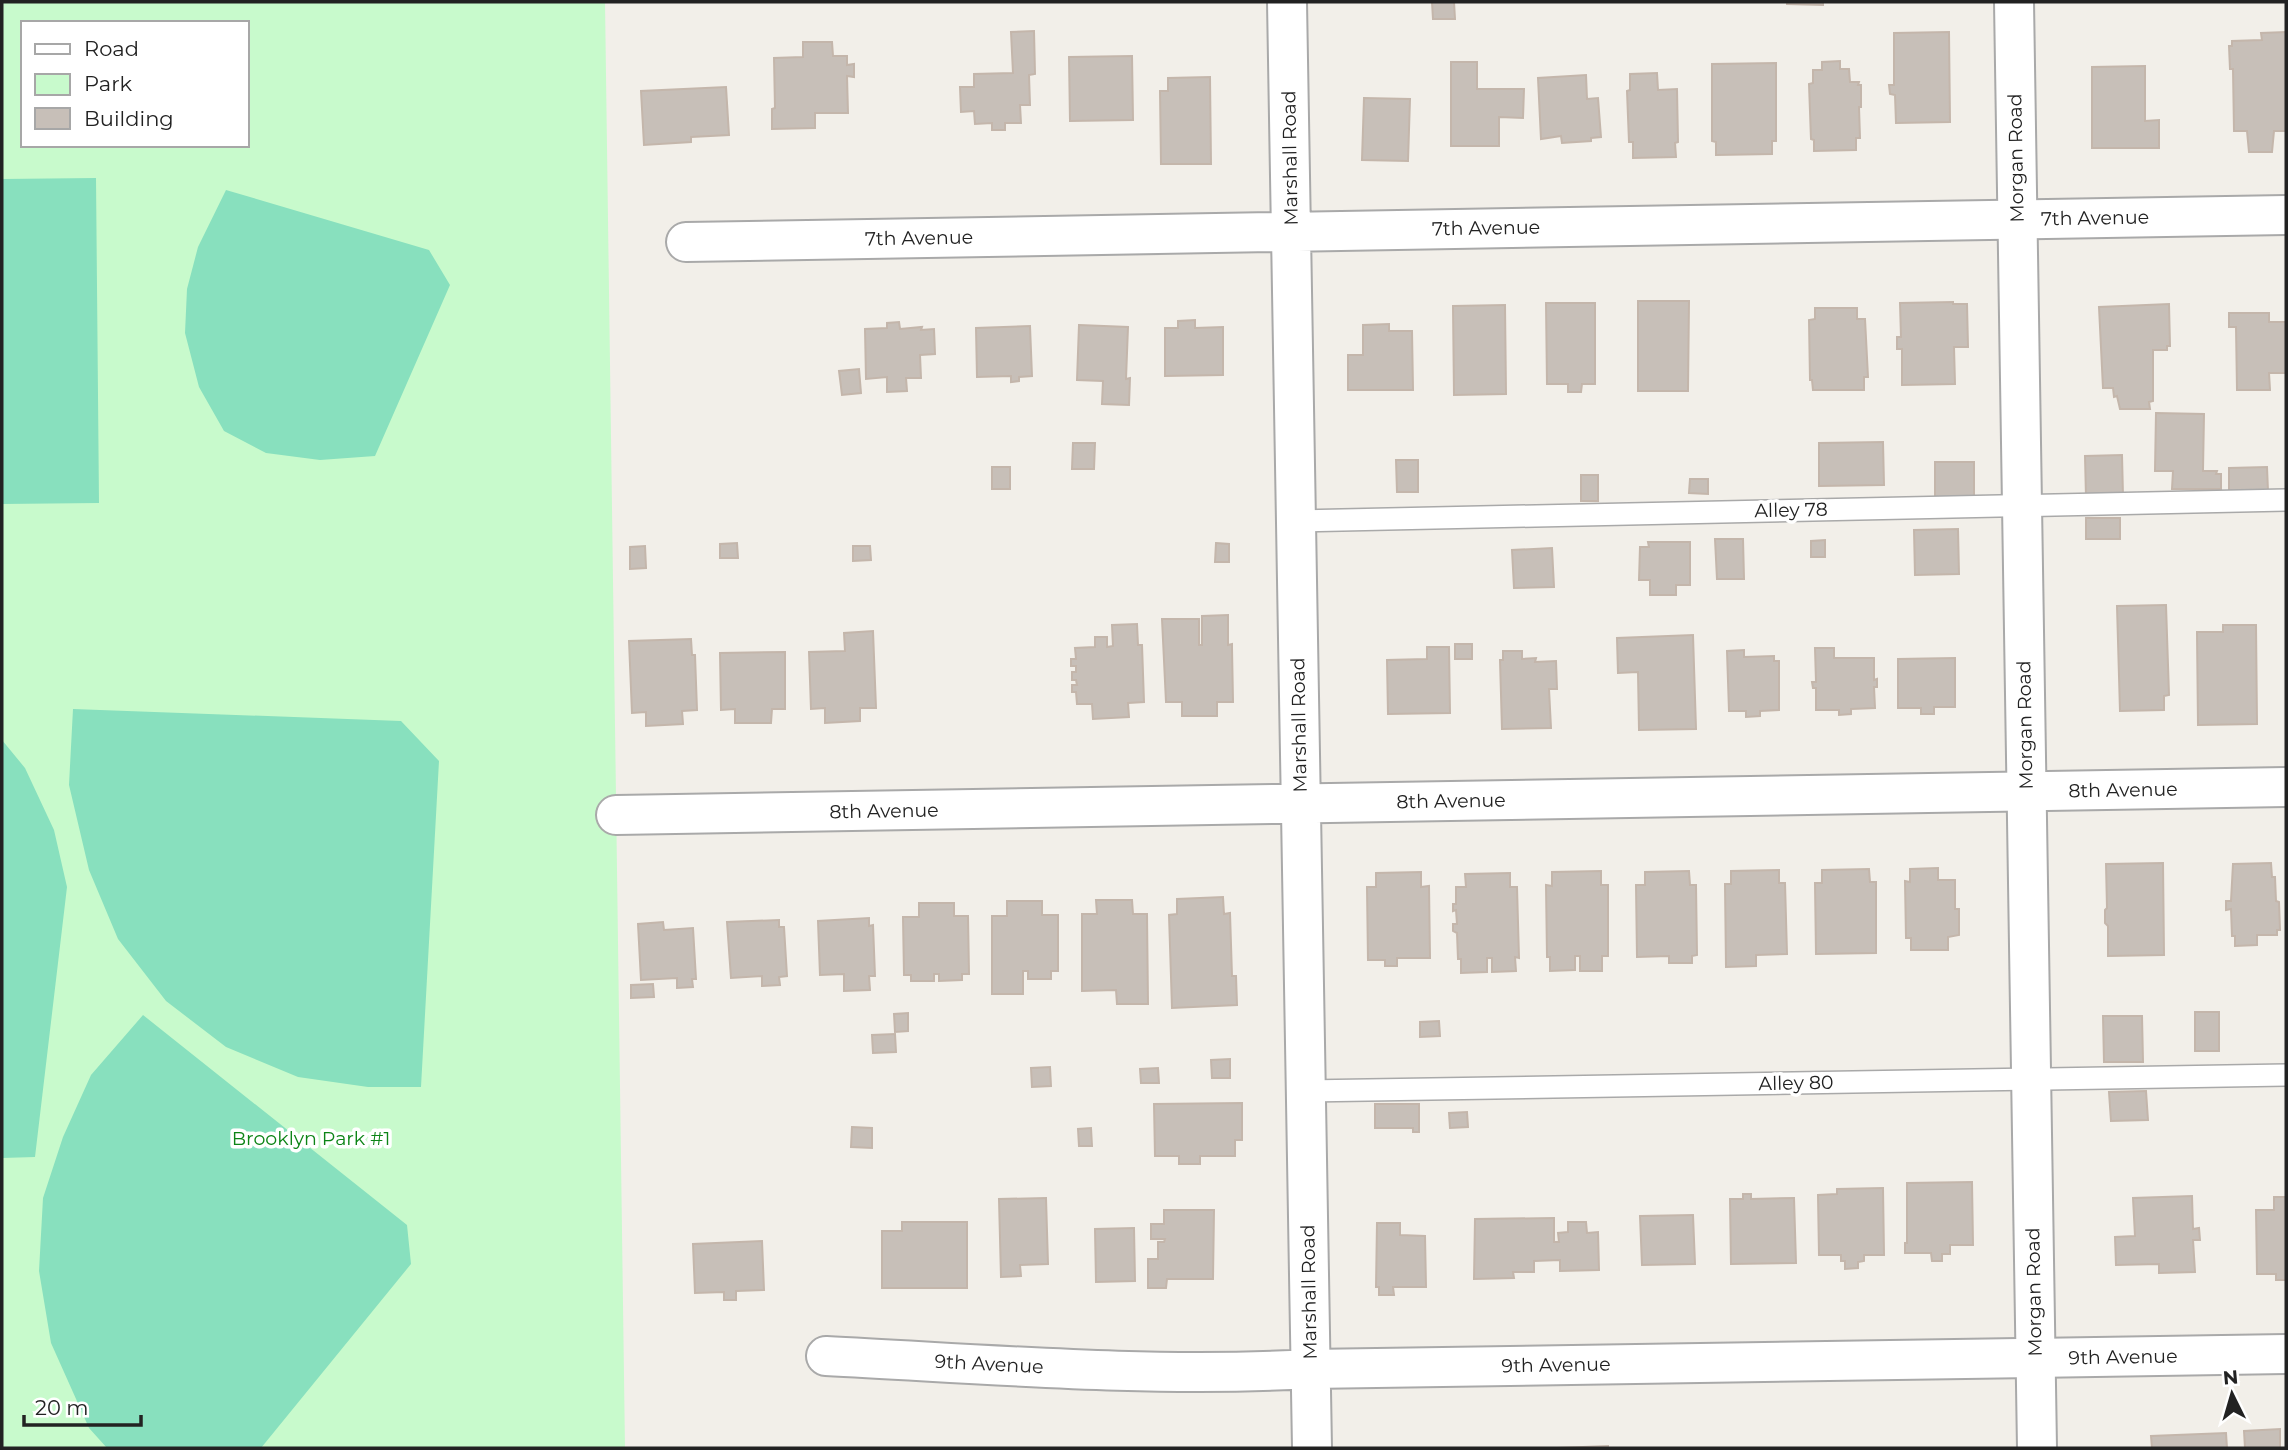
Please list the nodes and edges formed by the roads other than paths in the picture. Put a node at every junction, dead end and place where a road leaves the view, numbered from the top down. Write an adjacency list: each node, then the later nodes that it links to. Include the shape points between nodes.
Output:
1 (1287, 2): 5 (street, Marshall Road)
2 (2014, 2): 4 (street, Morgan Road)
3 (2286, 215): 4 (street, 7th Avenue)
4 (2017, 220): 5 (street, 7th Avenue); 8 (street, Morgan Road)
5 (1291, 232): 6 (street, 7th Avenue); 9 (street, Marshall Road)
6 (686, 242)
7 (2286, 500): 8 (lane, Alley 78)
8 (2022, 505): 9 (lane, Alley 78); 11 (street, Morgan Road)
9 (1296, 521): 12 (street, Marshall Road)
10 (2286, 787): 11 (street, 8th Avenue)
11 (2026, 792): 12 (street, 8th Avenue); 15 (street, Morgan Road)
12 (1300, 804): 13 (street, 8th Avenue); 16 (street, Marshall Road)
13 (616, 815)
14 (2286, 1075): 15 (lane, Alley 80)
15 (2031, 1079): 16 (lane, Alley 80); 19 (street, Morgan Road)
16 (1305, 1091): 20 (street, Marshall Road)
17 (2286, 1354): 19 (street, 9th Avenue)
18 (826, 1356): 20 (street, 9th Avenue, via 1161,1373)
19 (2035, 1358): 20 (street, 9th Avenue); 22 (street, Morgan Road)
20 (1310, 1368): 21 (street, Marshall Road)
21 (1312, 1448)
22 (2037, 1448)

